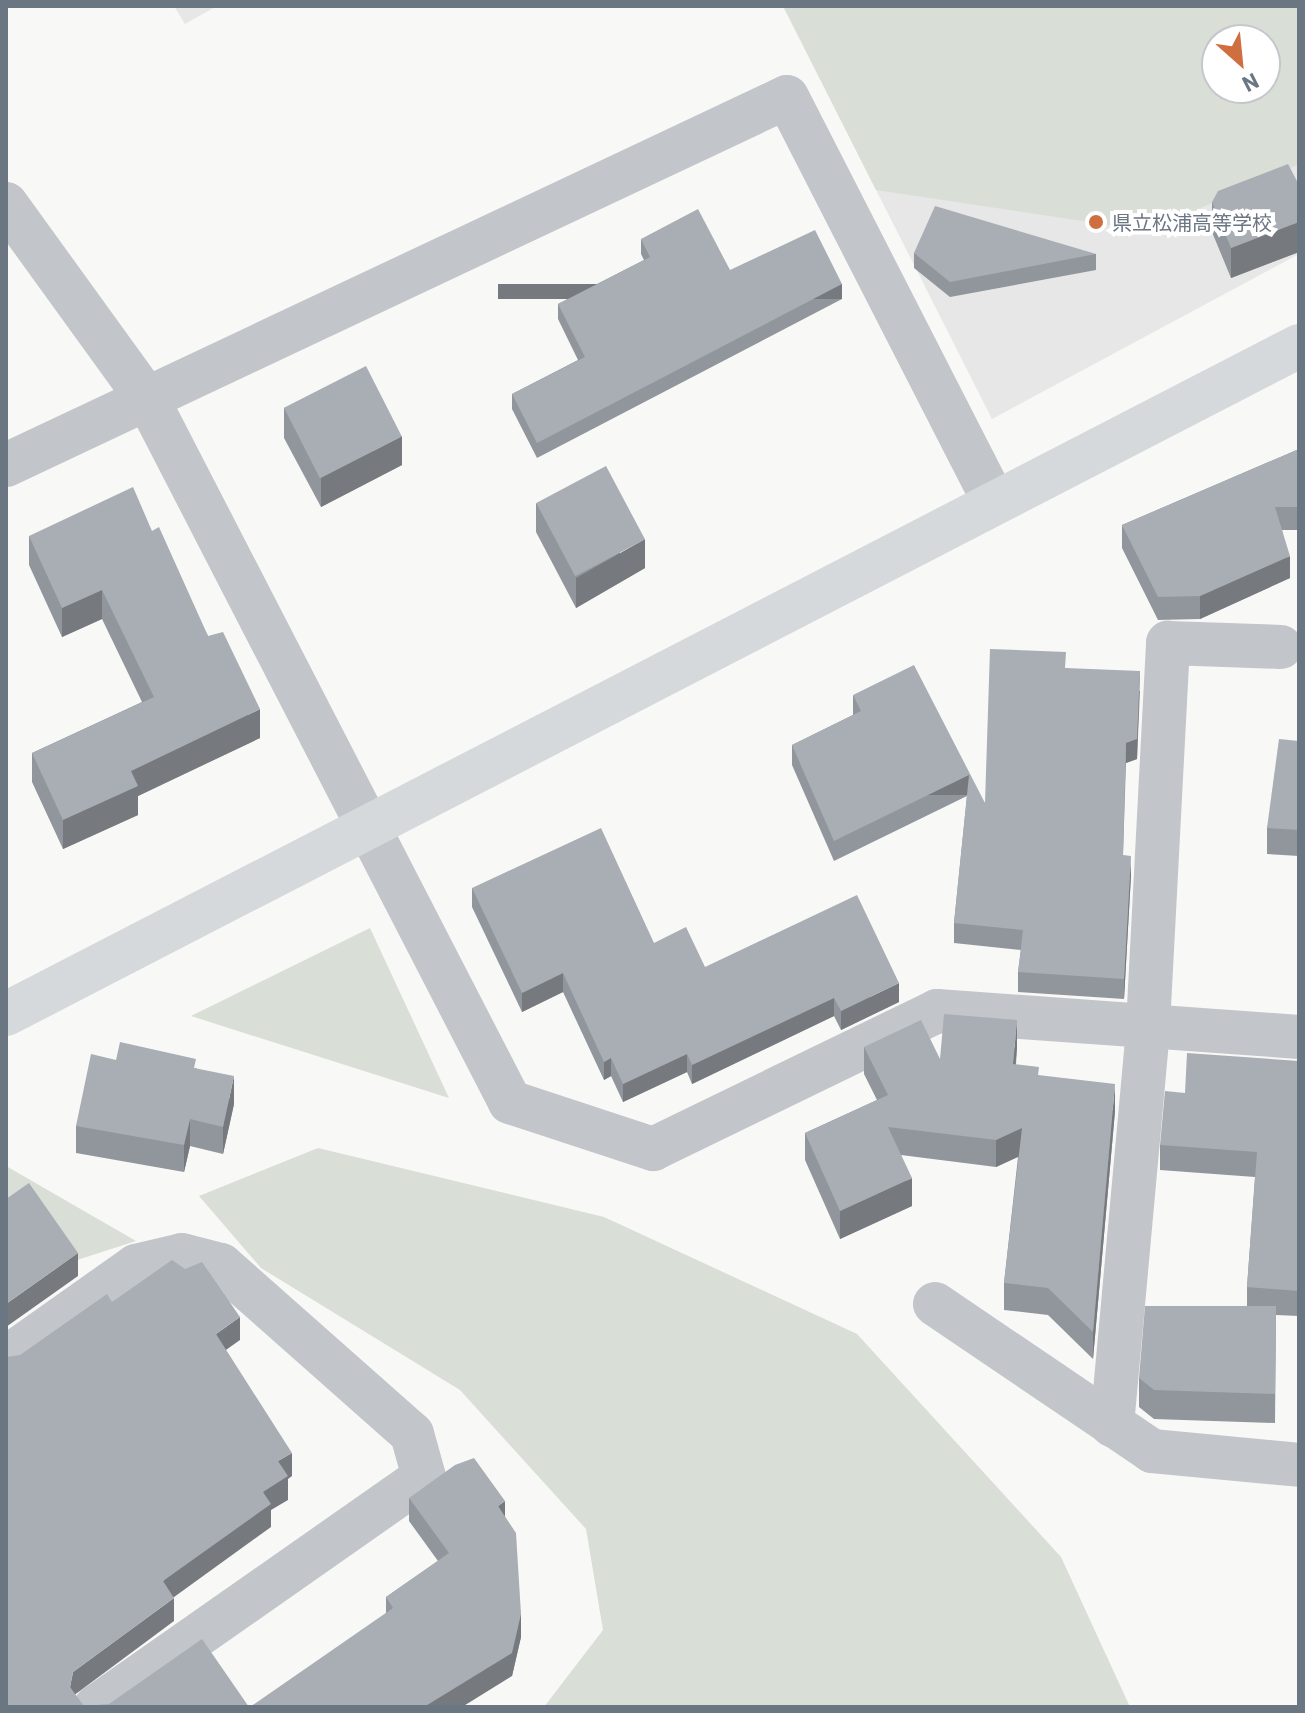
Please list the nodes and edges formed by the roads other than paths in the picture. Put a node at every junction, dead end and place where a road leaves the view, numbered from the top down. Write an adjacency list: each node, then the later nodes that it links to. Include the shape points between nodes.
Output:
1 (6, 204): 3 (street)
2 (1299, 346): 5 (street)
3 (148, 400): 4 (street); 5 (street, via 787,97); 7 (street)
4 (6, 465)
5 (994, 501): 7 (street)
6 (1281, 647): 9 (street, via 1168,643)
7 (368, 823): 8 (street); 9 (street, via 510,1102 653,1149 937,1011)
8 (6, 1014)
9 (1148, 1026): 10 (street); 13 (street)
10 (1299, 1037)
11 (935, 1304): 13 (street)
12 (6, 1358): 15 (street, via 136,1266 182,1255 221,1265 412,1434 424,1477)
13 (1112, 1425): 14 (street, via 1152,1451)
14 (1299, 1465)
15 (95, 1707)

